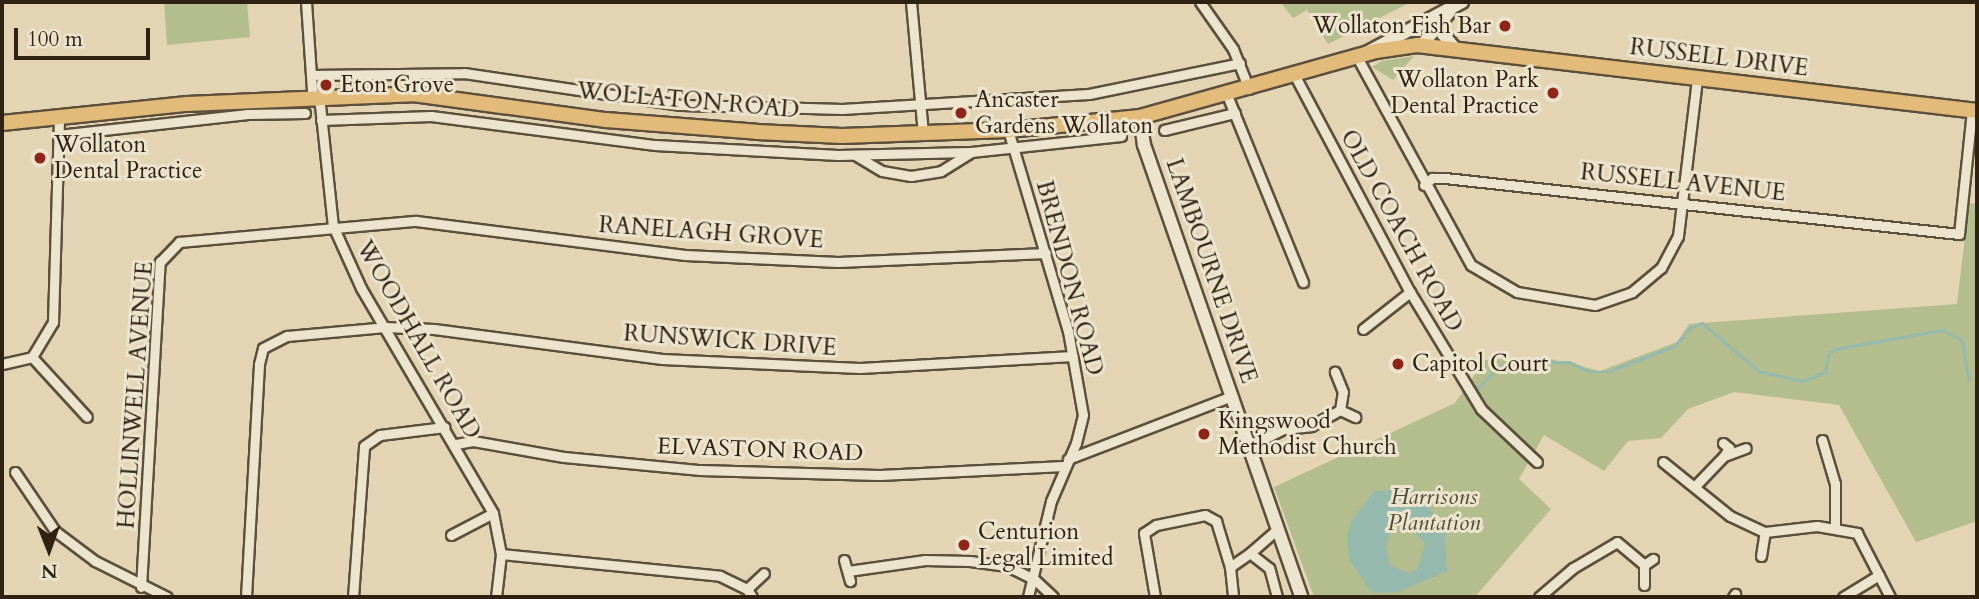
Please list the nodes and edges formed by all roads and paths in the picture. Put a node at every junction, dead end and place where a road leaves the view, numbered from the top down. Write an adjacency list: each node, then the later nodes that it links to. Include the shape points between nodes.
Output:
1 (306, 2): 11 (street)
2 (911, 2): 17 (street)
3 (1200, 2): 10 (street)
4 (1459, 4): 5 (street, WOLLATON ROAD); 6 (street, WOLLATON ROAD)
5 (1443, 18): 7 (street, WOLLATON ROAD); 8 (street, via 1442,31)
6 (1412, 25): 7 (street, via 1412,40); 9 (street, WOLLATON ROAD)
7 (1419, 46): 8 (main road, WOLLATON ROAD); 9 (main road, WOLLATON ROAD)
8 (1455, 49): 13 (main road, RUSSELL DRIVE)
9 (1360, 56): 12 (main road, WOLLATON ROAD); 33 (street)
10 (1240, 64): 14 (street); 17 (street, WOLLATON ROAD, via 1100,93)
11 (311, 75): 16 (street); 17 (street, WOLLATON ROAD, via 464,73 692,106)
12 (1295, 76): 14 (main road, WOLLATON ROAD); 38 (street, OLD COACH ROAD)
13 (1697, 78): 18 (main road, RUSSELL DRIVE); 34 (street)
14 (1249, 89): 15 (main road, WOLLATON ROAD)
15 (1227, 95): 20 (street); 22 (main road, WOLLATON ROAD)
16 (317, 98): 21 (main road, WOLLATON ROAD); 23 (street, WOODHALL ROAD); 27 (main road, WOLLATON ROAD, via 433,95 679,127 842,136)
17 (920, 106): 27 (street)
18 (1975, 111): 34 (street, RUSSELL AVENUE, via 1959,234)
19 (305, 113): 28 (street, via 237,115)
20 (1235, 113): 26 (street); 37 (street)
21 (59, 116): 24 (main road, WOLLATON ROAD); 28 (street)
22 (1140, 117): 25 (main road, WOLLATON ROAD); 47 (street, LAMBOURNE DRIVE, via 1144,145)
23 (321, 120): 32 (street, WOLLATON ROAD, via 364,115 442,117 662,145); 35 (street, WOODHALL ROAD)
24 (2, 123)
25 (1008, 130): 27 (main road, WOLLATON ROAD); 30 (street, BRENDON ROAD)
26 (1164, 130)
27 (923, 134)
28 (58, 135): 44 (street, via 52,322)
29 (1121, 136): 30 (street, WOLLATON ROAD)
30 (1013, 149): 31 (street, WOLLATON ROAD); 36 (street, BRENDON ROAD)
31 (971, 152): 32 (street, WOLLATON ROAD); 32 (street, via 946,169 911,176 882,171)
32 (855, 155)
33 (1424, 185): 34 (street, RUSSELL AVENUE, via 1432,178 1445,178); 34 (street, via 1471,265 1517,292 1595,305 1632,292 1661,268 1678,236)
34 (1685, 202)
35 (332, 226): 36 (street, RANELAGH GROVE, via 416,221 685,255 838,262); 41 (street, WOODHALL ROAD); 79 (street, HOLLINWELL AVENUE, via 179,242 160,262)
36 (1046, 253): 43 (street, BRENDON ROAD)
37 (1303, 282)
38 (1410, 292): 40 (street); 58 (street, OLD COACH ROAD, via 1481,409)
39 (1364, 316): 40 (street)
40 (1373, 323): 42 (street)
41 (385, 327): 43 (street, RUNSWICK DRIVE, via 466,332 662,359 847,367); 51 (street, WOODHALL ROAD); 83 (street, RUNSWICK DRIVE, via 287,336 263,348)
42 (1363, 329)
43 (1073, 356): 59 (street, BRENDON ROAD, via 1083,415)
44 (32, 357): 45 (street); 49 (street)
45 (2, 364)
46 (1335, 372): 48 (street, via 1343,392)
47 (1232, 396): 55 (street, LAMBOURNE DRIVE); 59 (street, ELVASTON ROAD)
48 (1340, 410): 50 (street); 55 (street, via 1311,426 1274,432)
49 (87, 417)
50 (1356, 417)
51 (445, 427): 54 (street, WOODHALL ROAD); 84 (street, via 380,435 364,446)
52 (1822, 440): 64 (street, via 1835,484)
53 (1723, 443): 57 (street, via 1729,448)
54 (456, 444): 59 (street, ELVASTON ROAD, via 473,441 564,457 700,470 880,475); 63 (street, WOODHALL ROAD)
55 (1250, 446): 65 (street, LAMBOURNE DRIVE)
56 (1746, 448): 57 (street)
57 (1724, 456): 62 (street)
58 (1536, 462)
59 (1066, 463): 77 (street, BRENDON ROAD, via 1051,501)
60 (15, 472): 79 (street, via 55,531)
61 (1664, 475): 62 (street, via 1667,464)
62 (1696, 485): 66 (street, via 1730,516)
63 (493, 513): 67 (street); 70 (street, WOODHALL ROAD)
64 (1835, 527): 66 (street); 76 (street, via 1857,534)
65 (1278, 529): 69 (street); 91 (street, LAMBOURNE DRIVE)
66 (1765, 532): 71 (street)
67 (451, 535)
68 (1575, 552): 73 (street)
69 (1250, 553): 74 (street); 90 (street, via 1269,568)
70 (501, 554): 80 (street, via 720,576); 85 (street, WOODHALL ROAD)
71 (1761, 555)
72 (844, 560): 77 (street, via 849,576 925,560 1007,566)
73 (1580, 563): 78 (street, via 1617,537 1648,562); 81 (street)
74 (1230, 567): 88 (street, via 1213,517 1156,525 1143,538); 89 (street)
75 (764, 573): 80 (street)
76 (1880, 575): 92 (street); 93 (street)
77 (1034, 579): 86 (street, BRENDON ROAD); 87 (street)
78 (1644, 585)
79 (141, 587): 82 (street)
80 (750, 593)
81 (1541, 596)
82 (167, 597)
83 (246, 597)
84 (353, 597)
85 (496, 597)
86 (1028, 597)
87 (1053, 597)
88 (1155, 597)
89 (1233, 597)
90 (1277, 597)
91 (1301, 597)
92 (1843, 597)
93 (1890, 597)

